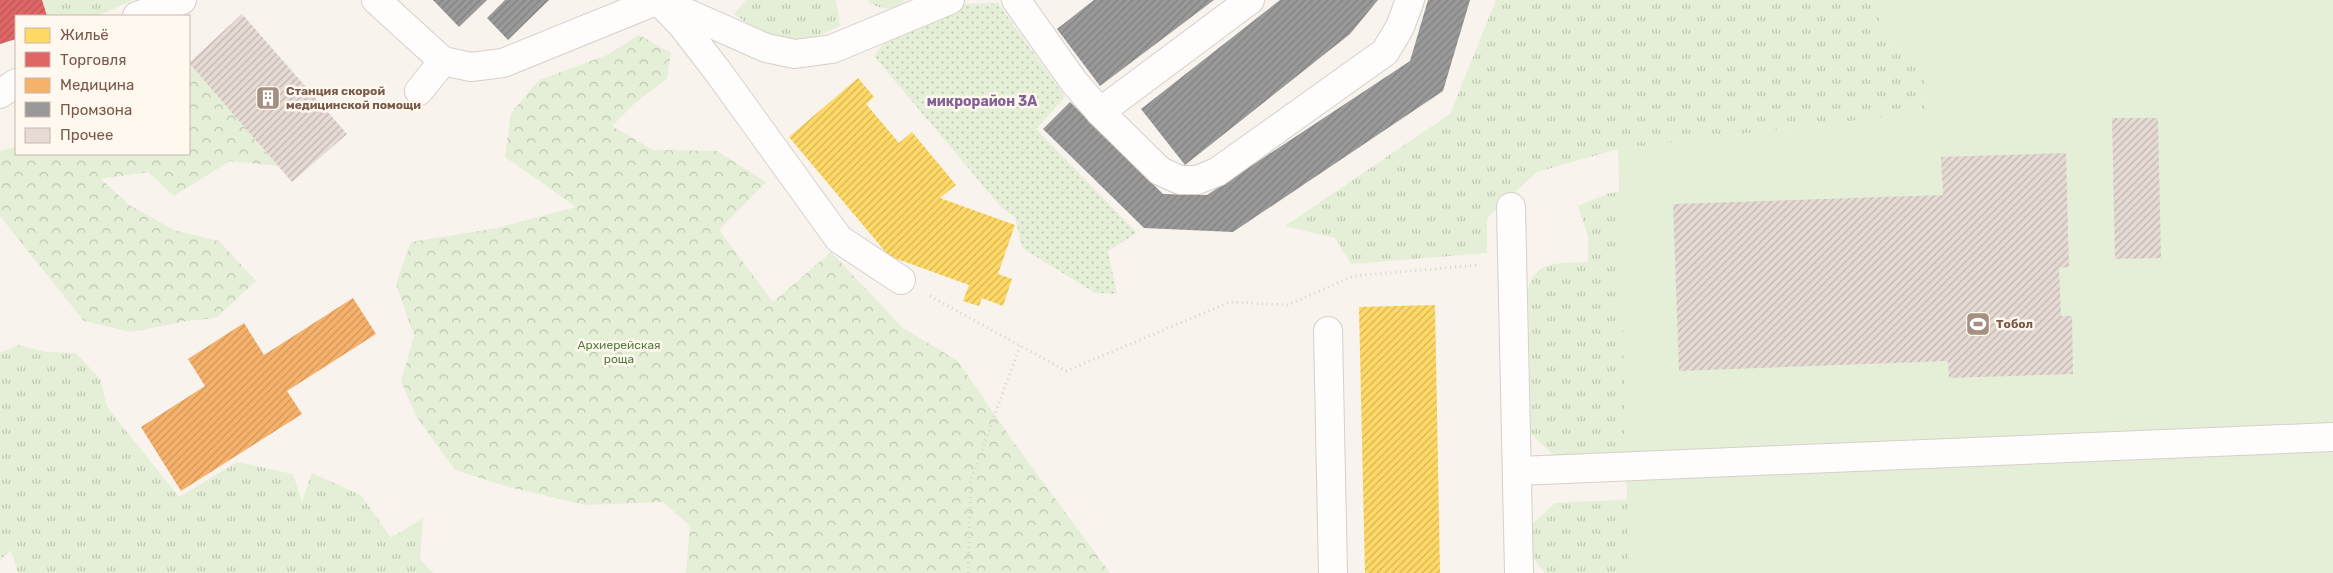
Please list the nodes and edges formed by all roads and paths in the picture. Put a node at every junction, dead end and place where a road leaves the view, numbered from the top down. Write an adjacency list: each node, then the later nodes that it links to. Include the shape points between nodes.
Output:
1 (182, 0): 8 (street)
2 (376, 0): 9 (street)
3 (658, 0): 4 (street, via 766,48 794,54 832,49); 9 (street, via 503,63 471,67); 16 (street, via 719,73 840,239)
4 (950, 0)
5 (1016, 0): 13 (street, via 1074,82)
6 (1250, 0): 13 (street)
7 (1410, 0): 13 (street, via 1400,27 1385,52 1217,172 1197,180 1180,180 1160,171)
8 (140, 15)
9 (443, 61): 11 (street)
10 (15, 84): 12 (street)
11 (419, 91)
12 (0, 94)
13 (1100, 112)
14 (1511, 207): 20 (street)
15 (1489, 264): 18 (path, via 1352,276 1288,305 1230,302 1066,371)
16 (901, 280): 18 (path)
17 (1328, 331): 22 (street)
18 (1020, 346): 21 (path, via 970,480)
19 (2333, 437): 20 (street)
20 (1517, 471): 23 (street)
21 (968, 573)
22 (1333, 573)
23 (1519, 573)

